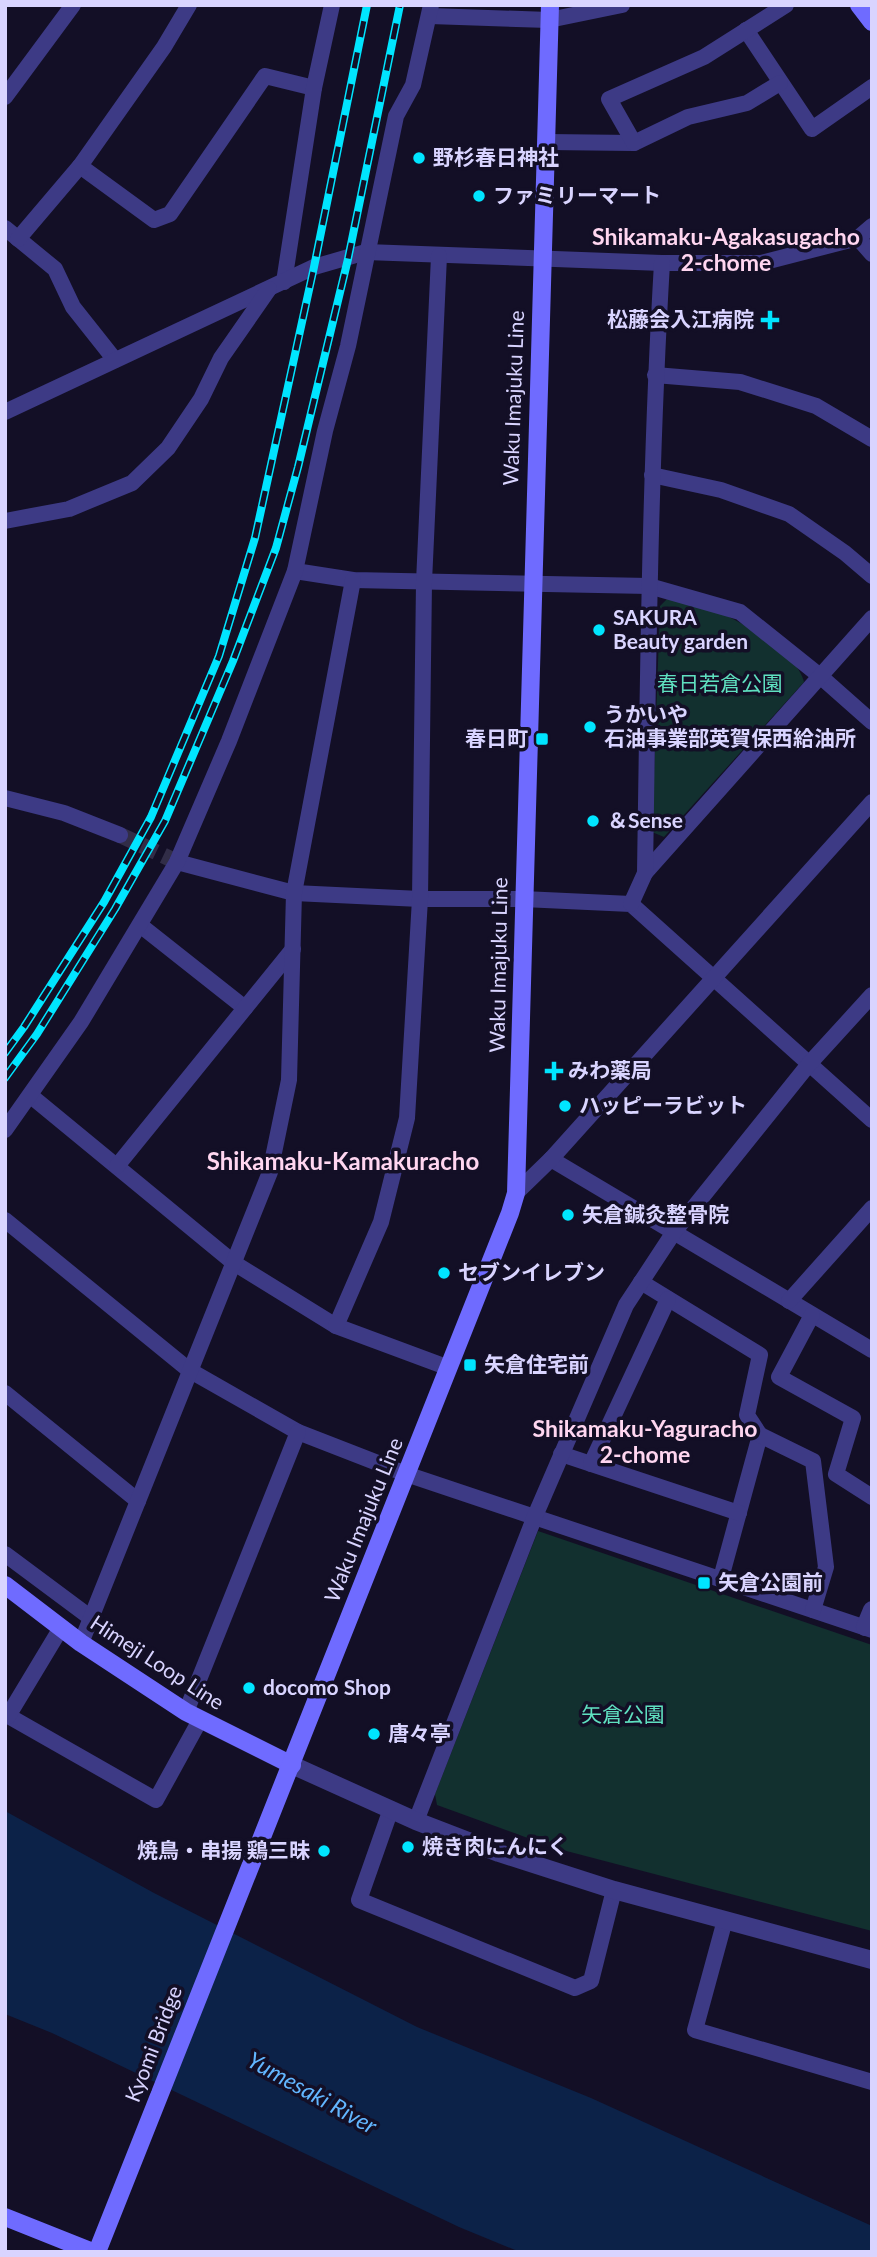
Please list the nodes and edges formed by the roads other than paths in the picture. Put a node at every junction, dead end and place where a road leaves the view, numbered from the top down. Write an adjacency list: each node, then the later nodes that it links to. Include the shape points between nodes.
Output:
1 (73, 5): 14 (street)
2 (190, 5): 17 (street)
3 (332, 5): 13 (street)
4 (622, 5): 8 (street)
5 (786, 5): 10 (street)
6 (859, 5): 9 (main road)
7 (430, 11): 8 (street); 22 (street, via 413,85 396,116)
8 (550, 13): 15 (main road, Waku Imajuku Line)
9 (872, 22)
10 (746, 30): 11 (street); 16 (street, via 704,57 609,99)
11 (780, 83): 12 (street, via 812,129); 16 (street, via 747,103 688,117)
12 (872, 87)
13 (314, 88): 17 (street, via 265,76 170,214 154,220); 27 (street)
14 (5, 97)
15 (547, 142): 16 (street); 25 (main road, Waku Imajuku Line)
16 (634, 143)
17 (80, 166): 21 (street)
18 (872, 226): 20 (street)
19 (5, 228): 21 (street)
20 (858, 238): 23 (street); 26 (street, via 761,263)
21 (18, 239): 28 (street, via 55,269 73,307)
22 (366, 253): 24 (street); 27 (street, via 314,267); 34 (street)
23 (872, 254)
24 (439, 256): 25 (street); 37 (street)
25 (541, 258): 26 (street); 38 (main road, Waku Imajuku Line)
26 (662, 263): 29 (street)
27 (277, 284): 28 (street); 33 (street, via 221,358 201,399 168,448 132,483 69,509)
28 (115, 360): 30 (street)
29 (655, 375): 31 (street, via 740,382 816,407); 32 (street)
30 (5, 412)
31 (872, 439)
32 (652, 475): 35 (street, via 721,490 789,514); 39 (street)
33 (5, 521)
34 (295, 571): 36 (street); 46 (street)
35 (872, 576)
36 (354, 580): 37 (street); 48 (street)
37 (424, 582): 38 (street); 49 (street)
38 (532, 584): 39 (street); 50 (main road, Waku Imajuku Line)
39 (649, 586): 41 (street, via 740,612); 47 (street)
40 (872, 618): 41 (street)
41 (820, 676): 42 (street); 47 (street)
42 (872, 722)
43 (5, 798): 45 (street, via 64,813)
44 (872, 802): 54 (street)
45 (120, 835)
46 (177, 862): 48 (street); 52 (street)
47 (645, 873): 51 (street)
48 (294, 893): 49 (street); 53 (street)
49 (420, 899): 50 (street); 72 (street, via 407,1118 381,1222)
50 (523, 899): 51 (street); 63 (main road, Waku Imajuku Line)
51 (631, 904): 54 (street)
52 (140, 925): 56 (street); 58 (street)
53 (293, 949): 56 (street); 67 (street, via 289,1080 270,1172)
54 (715, 978): 57 (street); 61 (street)
55 (872, 995): 57 (street)
56 (245, 1009): 62 (street)
57 (809, 1064): 59 (street); 66 (street)
58 (31, 1096): 60 (street); 62 (street)
59 (872, 1121)
60 (5, 1130)
61 (551, 1159): 63 (street); 66 (street)
62 (117, 1166): 67 (street)
63 (516, 1193): 74 (main road, Waku Imajuku Line)
64 (872, 1208): 70 (street)
65 (5, 1220): 75 (street)
66 (674, 1233): 68 (street); 70 (street)
67 (234, 1263): 72 (street); 75 (street)
68 (641, 1282): 69 (street); 79 (street, via 626,1305)
69 (668, 1299): 78 (street, via 760,1355 747,1415); 80 (street)
70 (789, 1301): 71 (street)
71 (812, 1315): 73 (street); 82 (street, via 779,1377 853,1418 836,1474)
72 (336, 1326): 74 (street)
73 (872, 1350)
74 (449, 1368): 81 (main road, Waku Imajuku Line)
75 (189, 1370): 77 (street); 83 (street)
76 (5, 1392): 83 (street)
77 (298, 1432): 81 (street); 95 (street)
78 (760, 1436): 84 (street); 89 (street, via 813,1461 826,1567)
79 (561, 1454): 80 (street); 85 (street)
80 (591, 1464): 84 (street)
81 (406, 1474): 85 (street); 96 (main road, Waku Imajuku Line)
82 (872, 1497)
83 (138, 1501): 90 (street)
84 (739, 1513): 87 (street)
85 (535, 1516): 87 (street); 98 (street)
86 (5, 1554): 90 (street)
87 (721, 1578): 89 (street)
88 (5, 1585): 92 (main road, Himeji Loop Line)
89 (813, 1610): 91 (street)
90 (92, 1618): 93 (street)
91 (870, 1622)
92 (61, 1628): 93 (main road, Himeji Loop Line); 94 (street)
93 (81, 1643): 95 (main road, Himeji Loop Line)
94 (7, 1715): 95 (street, via 156,1800)
95 (193, 1716): 96 (main road, Himeji Loop Line)
96 (292, 1765): 97 (street); 99 (main road, Waku Imajuku Line)
97 (391, 1809): 98 (street); 100 (street, via 359,1900 575,1988 591,1981)
98 (416, 1821): 100 (street)
99 (246, 1874): 105 (main road, Kyomi Bridge)
100 (614, 1891): 101 (street)
101 (725, 1920): 102 (street); 103 (street, via 695,2030)
102 (872, 1959)
103 (872, 2082)
104 (5, 2217): 105 (main road)
105 (95, 2252)

